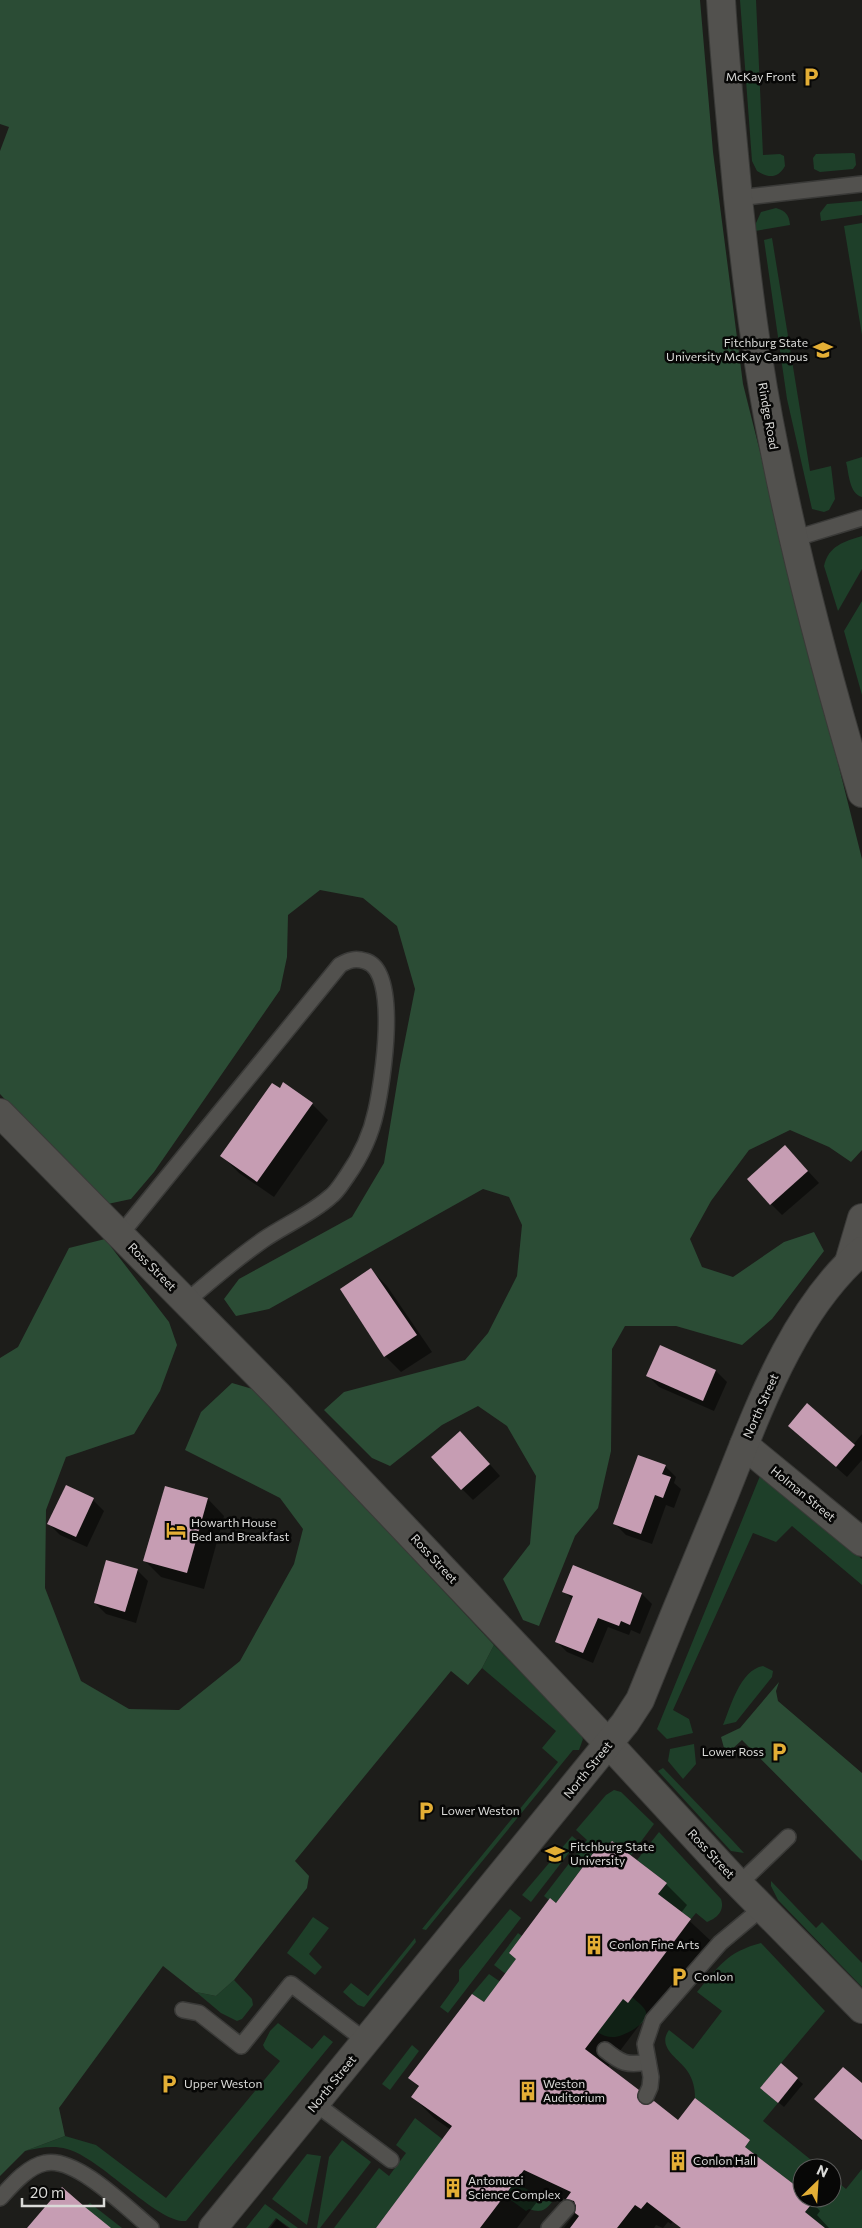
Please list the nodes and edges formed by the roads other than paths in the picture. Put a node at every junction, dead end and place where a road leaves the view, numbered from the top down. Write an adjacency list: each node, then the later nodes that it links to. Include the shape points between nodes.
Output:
1 (722, 0): 3 (street, Rindge Road)
2 (862, 184): 3 (lane)
3 (738, 198): 5 (street, Rindge Road, via 757,349)
4 (862, 518): 5 (lane)
5 (793, 539): 6 (street, Rindge Road)
6 (862, 793)
7 (0, 1113): 9 (street, Ross Street)
8 (862, 1218): 10 (street)
9 (120, 1235): 11 (street, Ross Street); 11 (lane, via 340,965 357,959 376,968 385,995 382,1077 376,1112 358,1159 331,1197 264,1239)
10 (855, 1257): 12 (street, North Street, via 816,1305 784,1356)
11 (186, 1302): 14 (street, Ross Street)
12 (744, 1445): 13 (street, Holman Street); 14 (street, North Street, via 640,1700)
13 (862, 1542)
14 (609, 1744): 16 (street, Ross Street); 20 (street, North Street)
15 (788, 1837): 16 (lane)
16 (739, 1884): 17 (street, Ross Street)
17 (762, 1908): 18 (street, Ross Street); 22 (lane, via 720,1943 653,2020 645,2044)
18 (862, 2009)
19 (183, 2010): 20 (lane, via 199,2013 241,2046 291,1984)
20 (367, 2042): 24 (street, North Street)
21 (605, 2050): 22 (lane, via 632,2065)
22 (648, 2062): 23 (lane, via 651,2077)
23 (646, 2096)
24 (316, 2104): 25 (lane); 29 (street, North Street)
25 (391, 2160)
26 (0, 2198): 28 (lane, via 33,2167 46,2162 57,2163 78,2170)
27 (567, 2208): 30 (lane)
28 (151, 2228)
29 (213, 2228)
30 (549, 2228)

